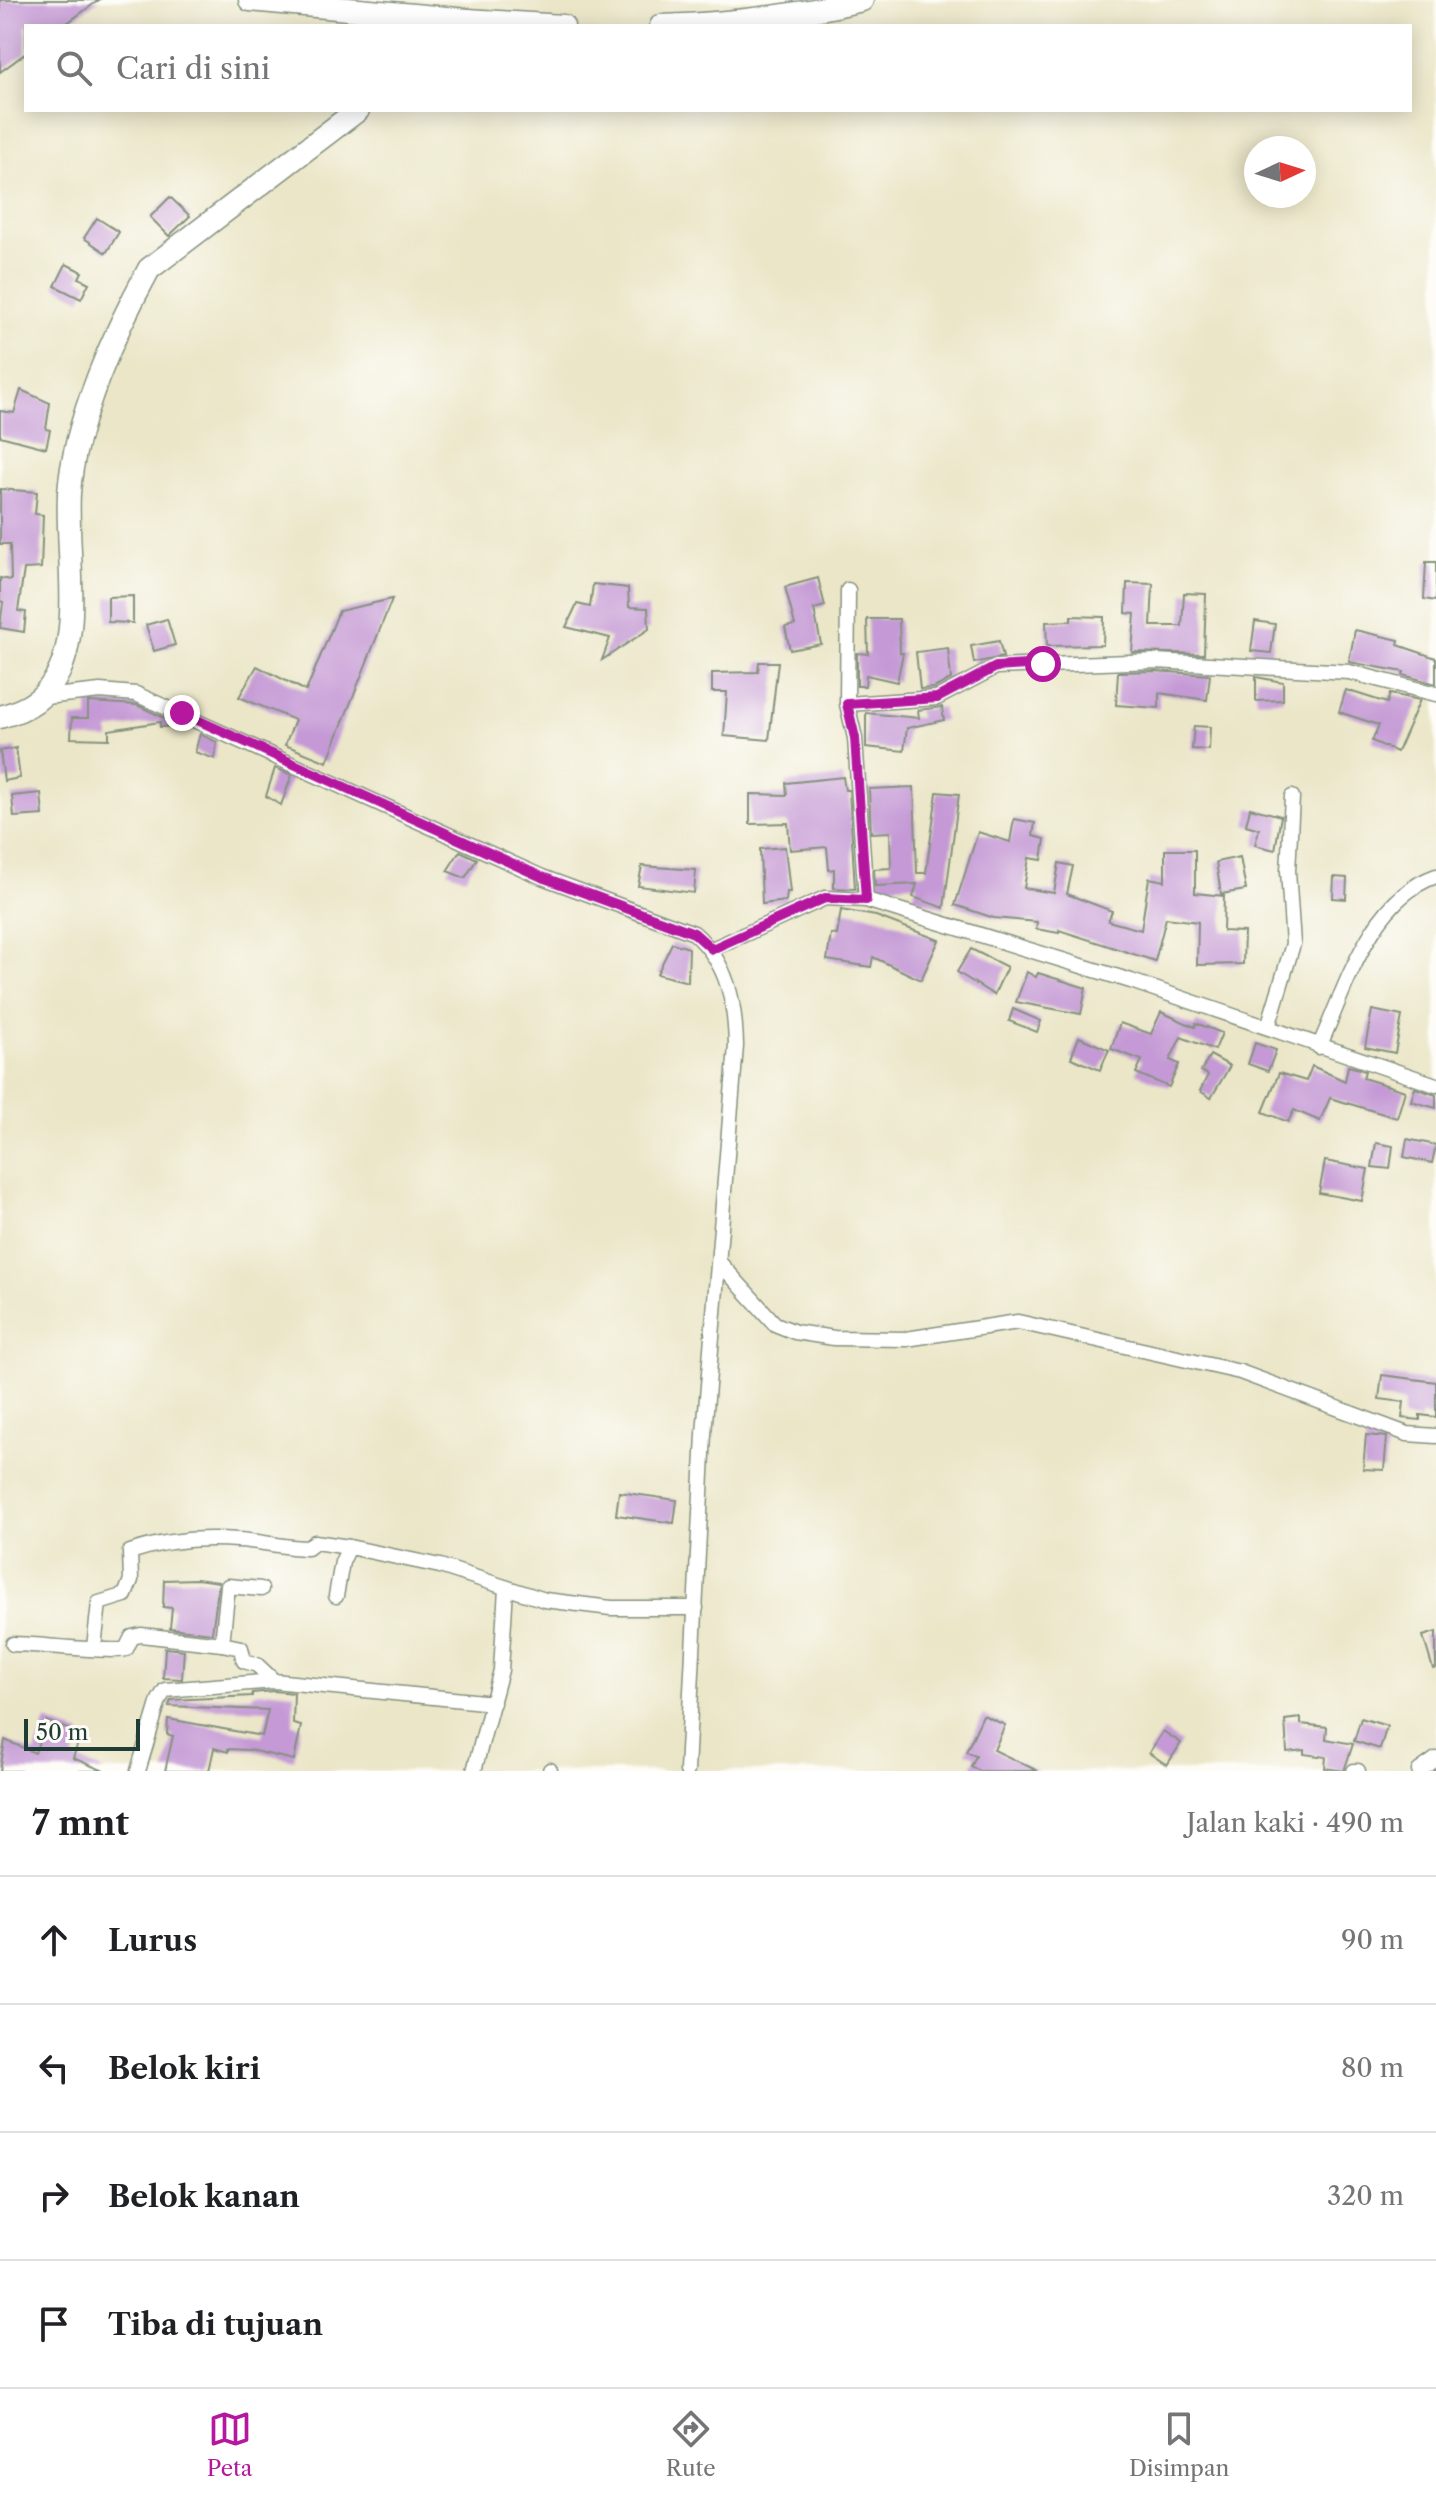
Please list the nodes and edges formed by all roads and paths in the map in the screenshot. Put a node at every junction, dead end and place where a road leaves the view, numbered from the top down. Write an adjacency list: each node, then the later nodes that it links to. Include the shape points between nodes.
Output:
1 (250, 0): 3 (street)
2 (862, 0): 5 (street, via 772,18)
3 (465, 23): 4 (street)
4 (498, 24)
5 (689, 24)
6 (355, 112): 9 (street, via 158,259 132,300 82,428 69,491 69,636 61,668)
7 (848, 590): 10 (street)
8 (1436, 694): 10 (street, via 1349,672 1156,661 996,667 937,698)
9 (45, 697): 11 (street); 15 (street, via 100,691 136,694 542,877 694,933)
10 (847, 704): 14 (street, via 855,738)
11 (0, 717)
12 (1292, 797): 16 (street, via 1288,871 1293,944)
13 (1436, 876): 17 (street, via 1399,895 1378,924)
14 (866, 900): 15 (street, via 825,898); 16 (street)
15 (712, 949): 19 (street, via 736,1018)
16 (1268, 1027): 17 (street)
17 (1319, 1047): 18 (street)
18 (1436, 1085)
19 (719, 1262): 20 (street, via 775,1324 795,1332 906,1339 1018,1322 1240,1372 1407,1434); 25 (street)
20 (1436, 1436)
21 (349, 1547): 22 (street, via 440,1566); 24 (street); 28 (street, via 181,1540 130,1552 131,1580 125,1595 99,1603)
22 (506, 1588): 25 (street, via 583,1605); 30 (street, via 501,1670)
23 (261, 1589): 27 (street, via 228,1586)
24 (336, 1596)
25 (696, 1608): 34 (street)
26 (13, 1644): 28 (street)
27 (222, 1644): 28 (street, via 141,1635 132,1637 122,1651); 29 (street, via 241,1648 244,1661)
28 (94, 1647)
29 (274, 1681): 30 (street); 32 (street, via 165,1690)
30 (493, 1703): 33 (street)
31 (1436, 1759): 35 (street)
32 (138, 1771)
33 (474, 1771)
34 (687, 1771)
35 (1419, 1771)

